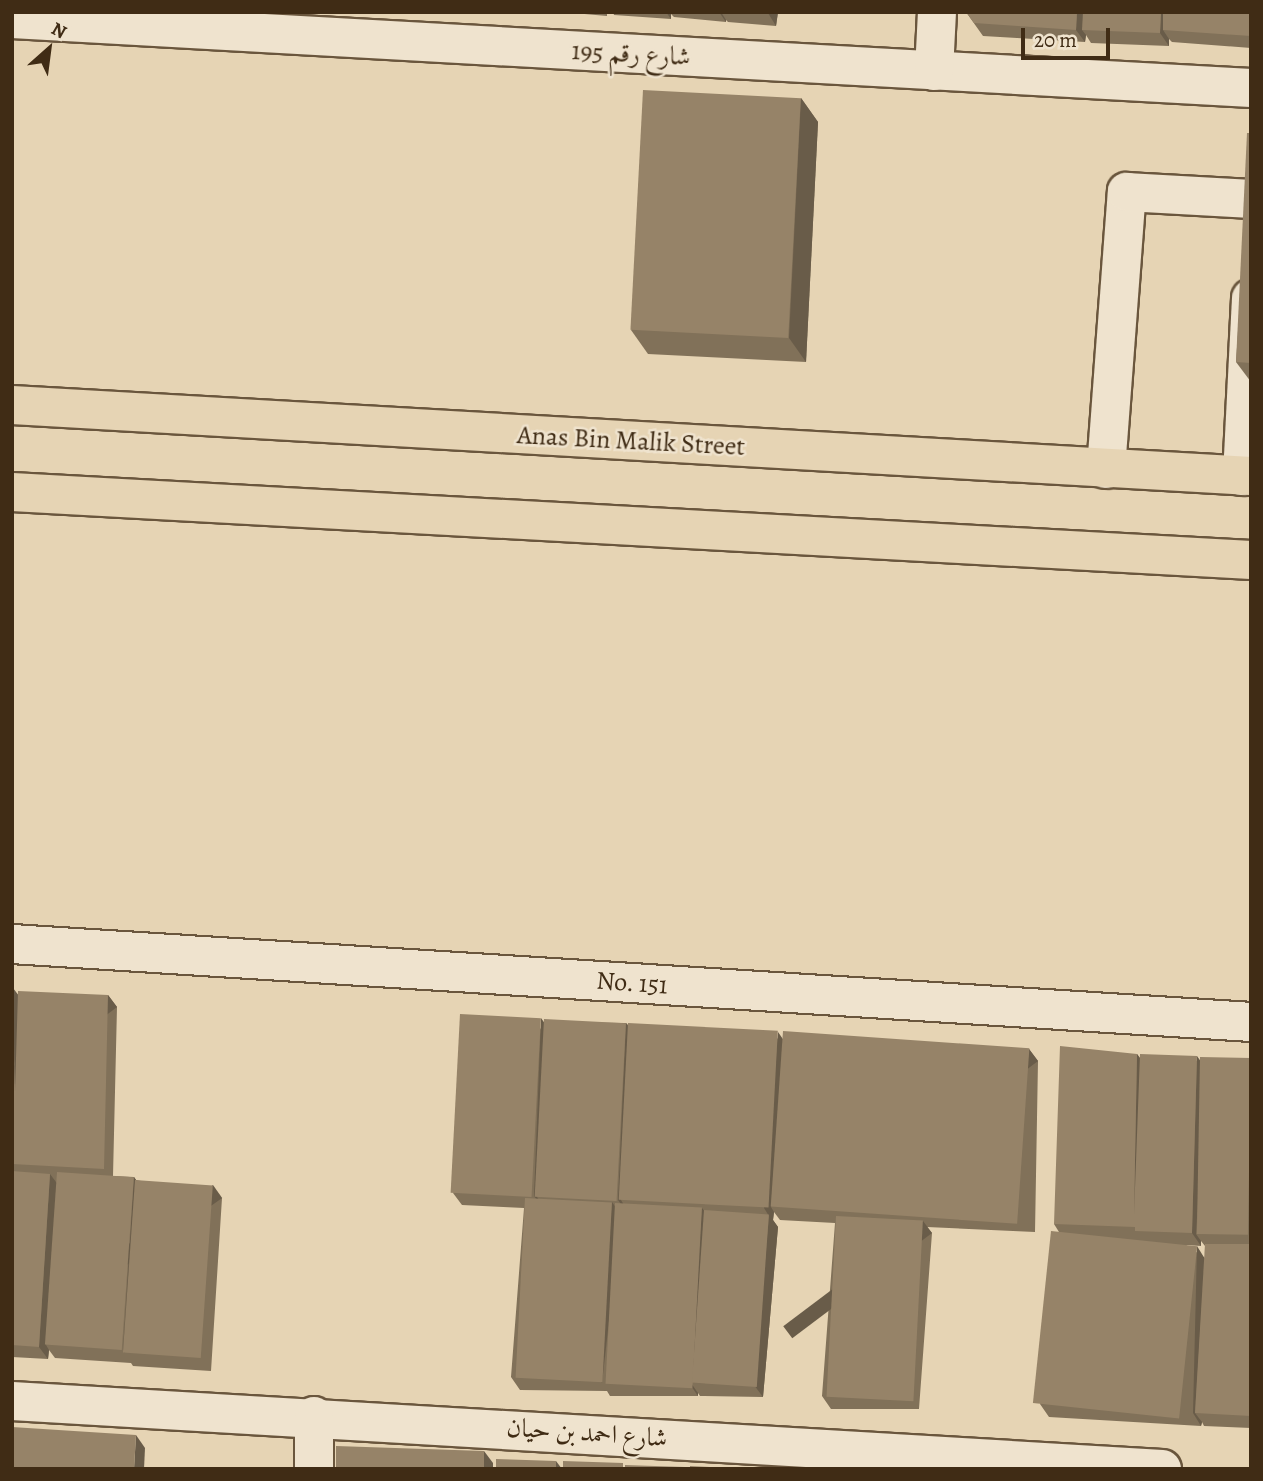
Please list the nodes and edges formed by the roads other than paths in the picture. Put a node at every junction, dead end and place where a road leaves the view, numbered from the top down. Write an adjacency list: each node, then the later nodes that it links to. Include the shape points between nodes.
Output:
1 (937, 12): 3 (street)
2 (12, 19): 3 (street, شارع رقم 195)
3 (934, 71): 4 (street, شارع رقم 195)
4 (1251, 88)
5 (1251, 199): 8 (street, via 1127,192)
6 (1251, 298): 9 (street)
7 (12, 405): 8 (main road, Anas Bin Malik Street)
8 (1106, 469): 9 (main road, Anas Bin Malik Street)
9 (1246, 476)
10 (12, 492): 11 (main road)
11 (1251, 560)
12 (12, 944): 13 (street, No. 151)
13 (1251, 1022)
14 (12, 1401): 15 (street, شارع احمد بن حيان)
15 (314, 1416): 16 (street, شارع احمد بن حيان); 17 (street)
16 (1033, 1465): 18 (street, شارع احمد بن حيان)
17 (314, 1469)
18 (1162, 1469)

